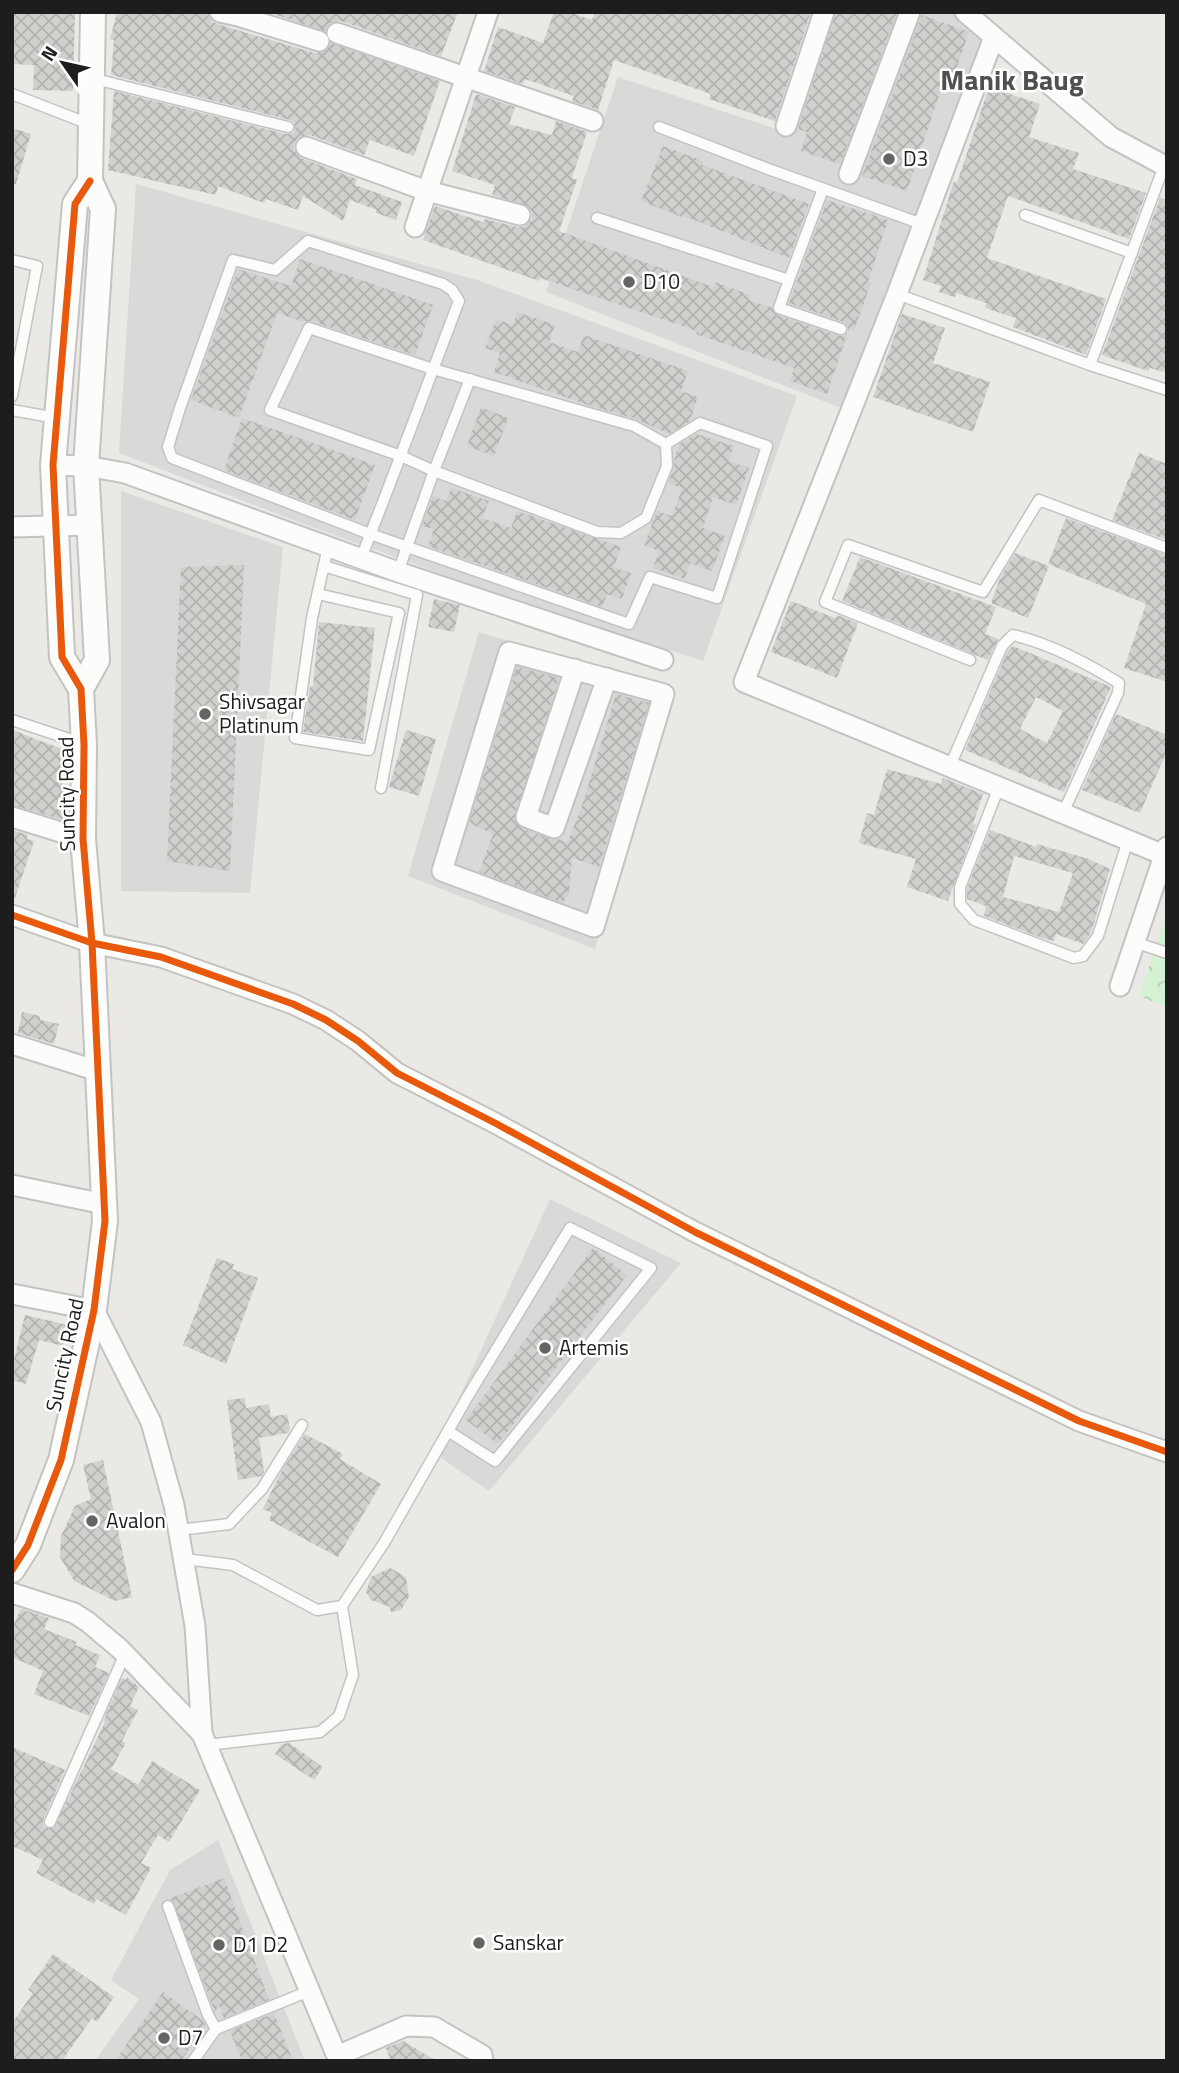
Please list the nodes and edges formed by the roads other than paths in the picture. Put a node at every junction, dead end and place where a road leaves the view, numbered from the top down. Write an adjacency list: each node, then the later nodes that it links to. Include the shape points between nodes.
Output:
1 (93, 12): 9 (street, Suncity Road)
2 (220, 12): 8 (street)
3 (488, 12): 8 (street)
4 (824, 12): 13 (street)
5 (909, 12): 18 (street)
6 (965, 12): 7 (street)
7 (994, 37): 17 (street, via 1111,137); 25 (street)
8 (466, 76): 11 (street); 21 (street)
9 (91, 78): 12 (street, Suncity Road); 14 (lane)
10 (12, 94): 12 (lane)
11 (593, 121)
12 (89, 124): 19 (street, Suncity Road)
13 (786, 126)
14 (288, 127)
15 (659, 127): 20 (lane)
16 (306, 147): 21 (street)
17 (1165, 166): 27 (lane)
18 (849, 174)
19 (90, 181): 38 (street, Suncity Road, via 75,204); 42 (street, Suncity Road, via 103,209)
20 (822, 189): 25 (lane); 29 (lane)
21 (427, 191): 22 (street); 26 (street)
22 (520, 215)
23 (1025, 215): 27 (lane)
24 (597, 218): 29 (lane)
25 (922, 224): 30 (street)
26 (415, 227)
27 (1132, 253): 32 (lane)
28 (12, 260): 36 (lane, via 37,266)
29 (789, 280): 31 (lane, via 779,308)
30 (897, 294): 32 (lane); 61 (street, via 744,682)
31 (841, 329)
32 (1090, 365): 35 (lane)
33 (433, 369): 34 (lane); 40 (lane); 40 (lane, via 309,328 270,410); 47 (lane, via 459,301 443,284 308,241 275,270 233,260 180,408 168,447 172,458)
34 (470, 380): 39 (lane, via 634,426); 43 (lane)
35 (1167, 390)
36 (12, 396)
37 (12, 410): 38 (lane)
38 (57, 418): 41 (street, Suncity Road)
39 (666, 444): 43 (lane, via 667,466 646,519 621,533 597,532); 48 (lane, via 701,423 767,446 717,598 650,576 629,624)
40 (401, 456): 43 (lane); 47 (lane)
41 (53, 465): 42 (street); 45 (street, Suncity Road)
42 (86, 466): 44 (street, Suncity Road); 50 (street, via 125,473)
43 (434, 471): 48 (lane)
44 (89, 525): 45 (street); 58 (street, Suncity Road, via 97,660)
45 (56, 526): 46 (street); 58 (street, Suncity Road, via 62,657)
46 (12, 527)
47 (370, 534): 48 (lane); 51 (lane)
48 (407, 546): 52 (lane)
49 (1167, 548): 56 (lane, via 1039,500 983,592 848,545 825,603)
50 (326, 556): 51 (street); 53 (lane); 63 (lane, via 417,595)
51 (361, 558): 52 (street)
52 (398, 572): 54 (street)
53 (318, 594): 53 (lane, via 295,738 369,750 399,613)
54 (601, 641): 55 (street); 57 (street)
55 (663, 660)
56 (971, 660)
57 (591, 674): 57 (street, via 526,817 554,828); 57 (street, via 509,652 442,870 594,927 664,694)
58 (81, 689): 60 (street, Suncity Road)
59 (12, 720): 60 (lane)
60 (84, 744): 66 (street, Suncity Road)
61 (950, 766): 62 (street); 64 (lane, via 1002,646 1013,635 1045,645 1119,683)
62 (999, 787): 64 (street); 67 (lane, via 960,887 960,904 974,920 1074,958 1083,956 1098,936)
63 (381, 788)
64 (1063, 813): 67 (street)
65 (12, 817): 66 (street)
66 (83, 839): 71 (street, Suncity Road)
67 (1128, 840): 68 (street)
68 (1165, 851): 70 (street)
69 (12, 915): 71 (street)
70 (1135, 942): 72 (lane); 73 (street)
71 (92, 943): 75 (street, Suncity Road); 82 (street, via 161,957 293,1003 338,1028 397,1073 695,1232 1079,1421)
72 (1167, 953)
73 (1120, 986)
74 (12, 1044): 75 (street)
75 (98, 1071): 77 (street, Suncity Road)
76 (12, 1185): 77 (street)
77 (104, 1204): 79 (street, Suncity Road)
78 (12, 1294): 79 (street)
79 (94, 1310): 83 (street, via 151,1422); 85 (street, Suncity Road, via 61,1460 27,1545)
80 (302, 1425): 83 (lane, via 262,1489 229,1524)
81 (448, 1431): 81 (lane, via 570,1228 651,1268 495,1461); 87 (lane)
82 (1167, 1451)
83 (179, 1530): 84 (street)
84 (185, 1559): 87 (lane, via 233,1565 317,1610); 89 (street)
85 (12, 1570)
86 (12, 1593): 88 (street, via 74,1613)
87 (342, 1606): 89 (lane, via 353,1675 340,1716 320,1732)
88 (125, 1654): 89 (street); 90 (lane)
89 (205, 1740): 92 (street)
90 (50, 1822)
91 (168, 1906): 93 (lane)
92 (310, 1992): 93 (lane); 94 (street)
93 (216, 2029): 95 (lane)
94 (338, 2059): 96 (street, via 406,2026 434,2027)
95 (193, 2061)
96 (483, 2061)

